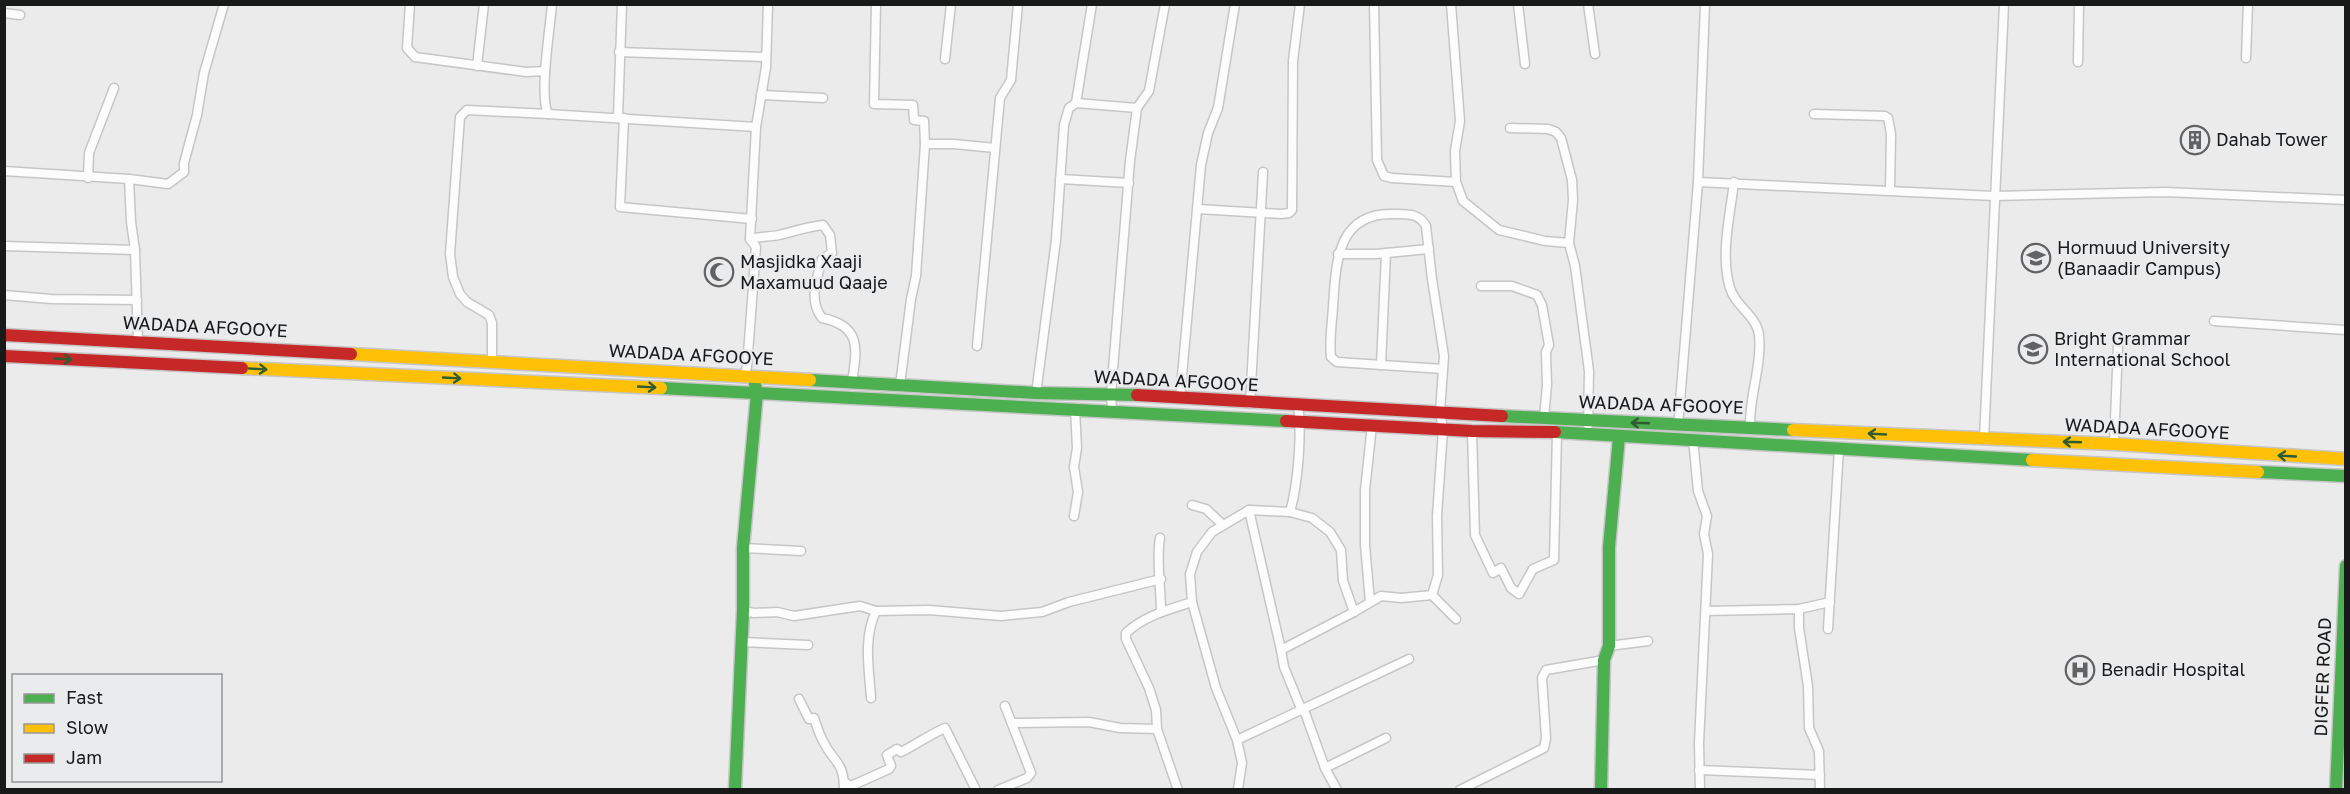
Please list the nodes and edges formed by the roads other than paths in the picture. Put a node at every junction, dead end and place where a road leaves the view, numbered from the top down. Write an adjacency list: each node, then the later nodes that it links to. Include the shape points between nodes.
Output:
1 (224, 4): 48 (street, via 204,73 184,172 168,184)
2 (410, 4): 31 (street, via 406,48 411,54)
3 (484, 4): 31 (street)
4 (552, 4): 32 (street)
5 (622, 4): 24 (street)
6 (768, 4): 26 (street)
7 (876, 4): 43 (street, via 874,104 913,105 915,120 924,121)
8 (951, 4): 28 (street)
9 (1018, 4): 44 (street, via 1011,80 1000,98)
10 (1092, 4): 36 (street)
11 (1165, 4): 37 (street, via 1149,91)
12 (1235, 4): 57 (street, via 1218,108 1204,147)
13 (1300, 4): 58 (street, via 1293,61 1292,210 1281,214)
14 (1374, 4): 50 (street, via 1379,169 1392,178)
15 (1450, 4): 50 (street, via 1460,121 1455,151)
16 (1518, 4): 30 (street)
17 (1588, 4): 25 (street)
18 (1705, 4): 51 (street)
19 (2004, 4): 55 (street)
20 (2079, 4): 29 (street)
21 (2248, 4): 27 (street)
22 (4, 13): 23 (street)
23 (20, 15)
24 (619, 52): 26 (street); 40 (street)
25 (1595, 54)
26 (765, 57): 34 (street)
27 (2246, 58)
28 (945, 59)
29 (2078, 62)
30 (1526, 64)
31 (477, 66): 32 (street)
32 (545, 71): 38 (street, via 544,107)
33 (114, 87): 47 (street, via 89,153)
34 (761, 95): 35 (street); 41 (street)
35 (823, 98)
36 (1076, 103): 37 (street); 49 (street, via 1069,108 1064,125)
37 (1137, 108): 53 (street)
38 (548, 114): 40 (street); 77 (street, via 467,110 460,117 450,254 453,277 467,302 489,315)
39 (1814, 114): 54 (street, via 1888,118)
40 (621, 118): 41 (street); 59 (street, via 620,207)
41 (756, 127): 59 (street)
42 (1510, 128): 61 (street, via 1548,129 1561,138 1572,180)
43 (925, 144): 44 (street); 82 (street, via 916,276)
44 (995, 148): 75 (street)
45 (4, 171): 47 (street)
46 (1263, 172): 58 (street)
47 (88, 178): 48 (street)
48 (129, 179): 64 (street)
49 (1060, 179): 53 (street); 84 (street)
50 (1456, 182): 61 (street, via 1463,201 1499,230)
51 (1698, 182): 52 (street); 96 (street)
52 (1734, 182): 54 (street); 98 (street, via 1726,270 1733,296 1756,325 1759,337)
53 (1129, 183): 85 (street)
54 (1890, 190): 55 (street)
55 (1994, 195): 56 (street, via 2166,192); 104 (street)
56 (2346, 200)
57 (1198, 209): 58 (street); 86 (street)
58 (1263, 212): 87 (street)
59 (752, 219): 60 (street)
60 (750, 239): 80 (street, via 756,247); 81 (street, via 823,225 830,235 832,253 822,259 814,288 816,310 822,318 847,327 854,336)
61 (1569, 243): 95 (street, via 1589,371)
62 (4, 246): 64 (street)
63 (1429, 249): 65 (street); 66 (street, via 1423,219 1413,214 1380,213 1363,219 1349,233); 79 (street, via 1442,333)
64 (135, 250): 69 (street)
65 (1386, 253): 66 (street); 78 (street)
66 (1338, 254): 78 (street, via 1331,357 1337,362)
67 (1481, 286): 93 (street, via 1512,286 1537,295 1542,305 1549,345)
68 (4, 295): 69 (street)
69 (137, 300): 73 (street)
70 (2214, 321): 71 (street)
71 (2346, 330)
72 (4, 334): 73 (main road, WADADA AFGOOYE)
73 (138, 342): 77 (main road, WADADA AFGOOYE)
74 (2118, 345): 107 (street)
75 (977, 346)
76 (4, 356): 83 (main road, WADADA AFGOOYE, one-way to 83)
77 (492, 361): 80 (main road, WADADA AFGOOYE)
78 (1381, 365): 79 (street)
79 (1443, 369): 92 (street)
80 (749, 376): 81 (main road, WADADA AFGOOYE); 83 (main road)
81 (852, 382): 82 (main road, WADADA AFGOOYE)
82 (900, 385): 84 (main road, WADADA AFGOOYE)
83 (751, 392): 89 (main road, WADADA AFGOOYE); 117 (main road)
84 (1036, 393): 85 (main road, WADADA AFGOOYE); 89 (street)
85 (1111, 394): 86 (main road, WADADA AFGOOYE); 91 (street)
86 (1180, 398): 87 (main road, WADADA AFGOOYE)
87 (1250, 404): 88 (main road, WADADA AFGOOYE)
88 (1298, 405): 92 (main road, WADADA AFGOOYE); 94 (street)
89 (1040, 408): 90 (main road, WADADA AFGOOYE)
90 (1075, 409): 91 (main road, WADADA AFGOOYE); 114 (street, via 1074,467 1078,492)
91 (1112, 411): 94 (main road, WADADA AFGOOYE)
92 (1440, 412): 93 (main road, WADADA AFGOOYE); 99 (street)
93 (1544, 417): 95 (main road, WADADA AFGOOYE)
94 (1300, 421): 97 (main road, WADADA AFGOOYE); 113 (street)
95 (1587, 421): 96 (main road, WADADA AFGOOYE, one-way to 95); 102 (street)
96 (1683, 424): 98 (main road, WADADA AFGOOYE); 105 (street); 106 (street)
97 (1372, 425): 99 (main road, WADADA AFGOOYE); 123 (street, via 1365,490)
98 (1750, 427): 104 (main road, WADADA AFGOOYE, one-way to 98)
99 (1443, 429): 100 (main road, WADADA AFGOOYE); 121 (street, via 1437,516 1438,575)
100 (1472, 431): 101 (main road, WADADA AFGOOYE); 101 (street, via 1476,535 1493,573 1501,567 1519,594 1533,569 1554,560)
101 (1557, 433): 102 (main road, WADADA AFGOOYE)
102 (1588, 435): 103 (main road, WADADA AFGOOYE)
103 (1618, 437): 105 (main road, WADADA AFGOOYE); 136 (main road, via 1609,547)
104 (1984, 439): 107 (main road, WADADA AFGOOYE, one-way to 104)
105 (1681, 440): 106 (main road, WADADA AFGOOYE)
106 (1694, 441): 108 (main road, WADADA AFGOOYE); 128 (street, via 1698,491 1707,516)
107 (2114, 444): 109 (main road, WADADA AFGOOYE, one-way to 107)
108 (1839, 448): 110 (main road, WADADA AFGOOYE); 124 (street)
109 (2346, 459)
110 (2346, 476)
111 (1192, 505): 115 (street, via 1206,509)
112 (1249, 510): 113 (street); 115 (street); 137 (street)
113 (1290, 512): 130 (street, via 1312,518 1330,532 1341,550 1343,581)
114 (1074, 516)
115 (1222, 525): 122 (street, via 1197,552 1190,574)
116 (1160, 538): 120 (street)
117 (743, 548): 118 (street); 126 (main road)
118 (801, 551)
119 (2346, 566): 162 (main road, DIGFER ROAD)
120 (1161, 579): 127 (street, via 1042,612 1001,615); 129 (street)
121 (1432, 595): 123 (street, via 1382,596); 131 (street)
122 (1192, 602): 129 (street); 147 (street, via 1216,688)
123 (1370, 602): 130 (street)
124 (1830, 602): 125 (street); 132 (street)
125 (1799, 609): 128 (street); 150 (street, via 1809,728 1819,751)
126 (743, 611): 127 (street, via 794,616 860,606); 134 (main road)
127 (876, 611): 140 (street, via 866,654)
128 (1706, 611): 149 (street)
129 (1161, 612): 145 (street, via 1126,633 1149,688)
130 (1354, 612): 137 (street)
131 (1456, 619)
132 (1828, 629)
133 (1648, 641): 136 (street)
134 (742, 642): 135 (street); 152 (main road)
135 (808, 645)
136 (1609, 646): 139 (main road)
137 (1281, 650): 143 (street, via 1284,667)
138 (1409, 659): 143 (street)
139 (1604, 660): 158 (street, via 1546,670 1542,678 1544,748); 159 (main road)
140 (871, 698)
141 (799, 699): 151 (street, via 836,758 844,775)
142 (1005, 706): 144 (street)
143 (1303, 710): 147 (street); 148 (street)
144 (1012, 723): 145 (street, via 1089,722); 154 (street, via 1031,773)
145 (1157, 729): 155 (street)
146 (1386, 738): 148 (street)
147 (1238, 740): 156 (street, via 1242,763)
148 (1325, 768): 157 (street)
149 (1699, 771): 150 (street); 160 (street)
150 (1820, 775): 161 (street)
151 (844, 786): 153 (street, via 889,769 887,755 897,749 901,752 945,728)
152 (735, 789)
153 (976, 789)
154 (998, 789)
155 (1178, 789)
156 (1238, 789)
157 (1337, 789)
158 (1460, 789)
159 (1601, 789)
160 (1700, 789)
161 (1820, 789)
162 (2336, 789)

